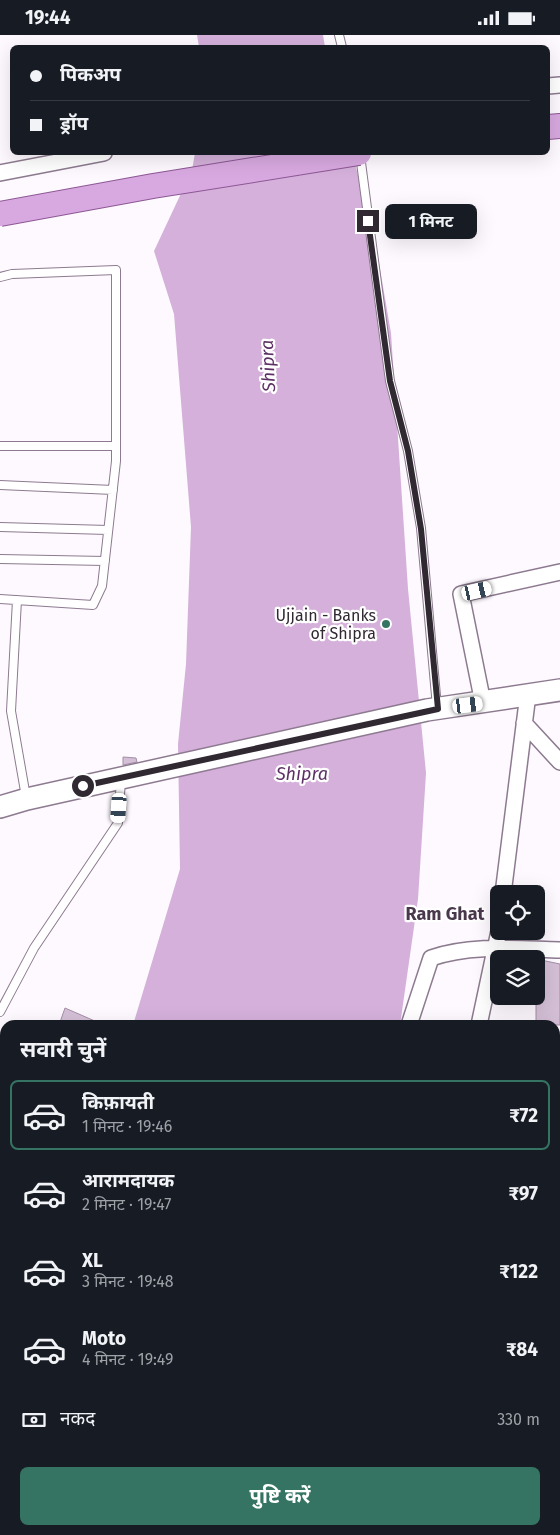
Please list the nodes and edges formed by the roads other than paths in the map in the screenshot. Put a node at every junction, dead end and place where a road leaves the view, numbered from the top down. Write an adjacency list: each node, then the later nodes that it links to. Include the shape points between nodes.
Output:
1 (92, 155): 4 (street)
2 (347, 155): 5 (main road, bridge)
3 (359, 155): 21 (lane, via 390,381 408,451 421,529)
4 (0, 173)
5 (0, 214)
6 (0, 277): 8 (lane, via 116,270)
7 (0, 446): 8 (lane)
8 (116, 446): 10 (lane)
9 (0, 485): 10 (lane)
10 (113, 490): 12 (lane)
11 (0, 527): 12 (lane)
12 (108, 530): 14 (lane)
13 (0, 559): 14 (lane)
14 (105, 561): 17 (lane, via 102,586 93,605)
15 (560, 572): 20 (street, via 461,594)
16 (0, 599): 17 (lane)
17 (17, 600): 25 (lane, via 10,711)
18 (560, 690): 19 (main road)
19 (528, 694): 20 (main road); 22 (street)
20 (483, 703): 21 (main road)
21 (432, 710): 24 (main road)
22 (524, 723): 23 (street); 27 (street)
23 (560, 762)
24 (131, 777): 25 (main road); 31 (lane, via 118,823 34,948)
25 (27, 799): 26 (main road)
26 (0, 807)
27 (504, 885)
28 (498, 940): 29 (street)
29 (497, 949): 30 (street); 32 (street, via 431,958); 33 (street)
30 (560, 951)
31 (0, 1012)
32 (411, 1020)
33 (480, 1020)

